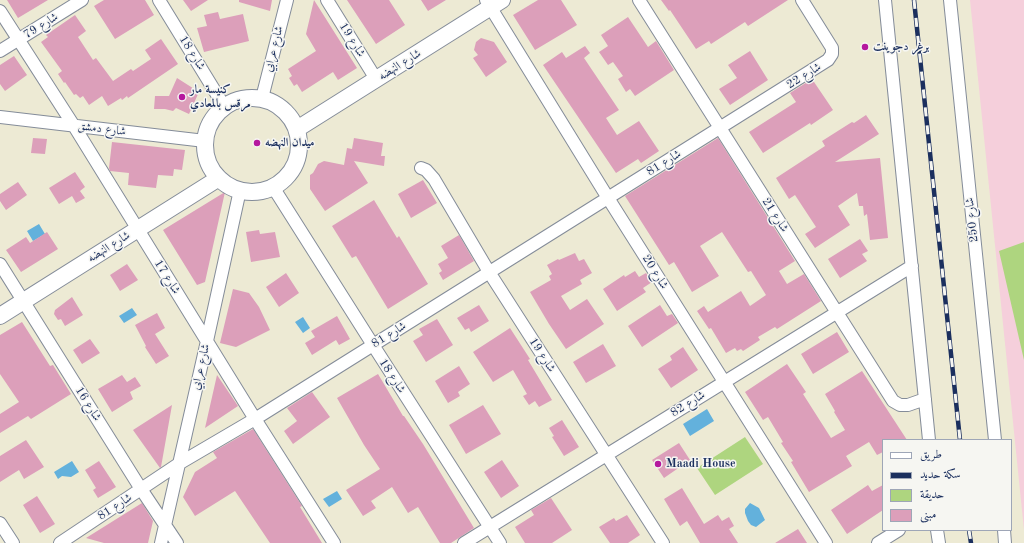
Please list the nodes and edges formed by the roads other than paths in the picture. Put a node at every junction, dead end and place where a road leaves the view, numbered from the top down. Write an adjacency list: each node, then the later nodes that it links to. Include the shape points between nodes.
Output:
1 (82, 0): 11 (street, شارع 79)
2 (159, 0): 15 (street, شارع 18)
3 (287, 0): 14 (street, شارع عرابي)
4 (327, 0): 13 (street, شارع 19)
5 (639, 0): 18 (street, شارع 21)
6 (802, 0): 18 (street, شارع 22, via 830,44 831,58)
7 (885, 0): 28 (street)
8 (950, 0): 39 (street, شارع 250)
9 (493, 2): 13 (street, شارع النهضه); 25 (street, شارع 20)
10 (0, 11): 11 (street, شارع 17)
11 (18, 40): 12 (street, شارع 79); 17 (street, شارع 17)
12 (0, 51)
13 (376, 79): 19 (street, شارع النهضه)
14 (262, 98): 15 (street, via 236,100); 19 (street, via 277,104 289,115)
15 (224, 106): 20 (street, via 214,116)
16 (0, 117): 17 (street, شارع دمشق)
17 (74, 126): 20 (street, شارع دمشق); 26 (street, شارع 17)
18 (720, 128): 25 (street, شارع 81); 31 (street, شارع 21)
19 (297, 129): 23 (street, via 298,156 289,174)
20 (204, 141): 22 (street, via 210,167)
21 (421, 168): 29 (street, شارع 19, via 431,174)
22 (219, 178): 24 (street); 26 (street, شارع النهضه)
23 (273, 187): 24 (street, via 251,192); 34 (street, شارع 18)
24 (240, 190): 33 (street, شارع عرابي)
25 (608, 198): 29 (street, شارع 81); 35 (street, شارع 20)
26 (137, 229): 30 (street, شارع النهضه); 33 (street, شارع 17)
27 (0, 264): 30 (street, شارع 16)
28 (912, 266): 31 (street, شارع 82); 36 (street)
29 (489, 272): 34 (street, شارع 81); 40 (street, شارع 19)
30 (24, 301): 32 (street, شارع النهضه); 42 (street, شارع 16)
31 (837, 312): 35 (street, شارع 82); 36 (street, شارع 21, via 893,401 900,405 908,405)
32 (0, 316)
33 (207, 341): 37 (street, شارع 17); 41 (street, شارع عرابي)
34 (372, 345): 37 (street, شارع 81); 45 (street, شارع 18)
35 (724, 382): 40 (street, شارع 82); 57 (street, شارع 20)
36 (925, 399): 38 (street)
37 (255, 418): 41 (street, شارع 81); 53 (street, شارع 17)
38 (929, 439)
39 (995, 439)
40 (606, 454): 45 (street, شارع 82); 56 (street, شارع 19)
41 (180, 463): 42 (street, شارع 81); 44 (street, شارع عرابي)
42 (141, 490): 44 (street, شارع 16); 50 (street, شارع 81)
43 (0, 523): 49 (street)
44 (165, 525): 51 (street, شارع عرابي); 52 (street, شارع 16)
45 (489, 527): 54 (street, شارع 82); 55 (street, شارع 18)
46 (897, 531): 58 (street)
47 (937, 531): 59 (street)
48 (1004, 531): 60 (street)
49 (13, 543)
50 (60, 543)
51 (161, 543)
52 (177, 543)
53 (334, 543)
54 (464, 543)
55 (500, 543)
56 (663, 543)
57 (826, 543)
58 (878, 543)
59 (939, 543)
60 (1006, 543)

